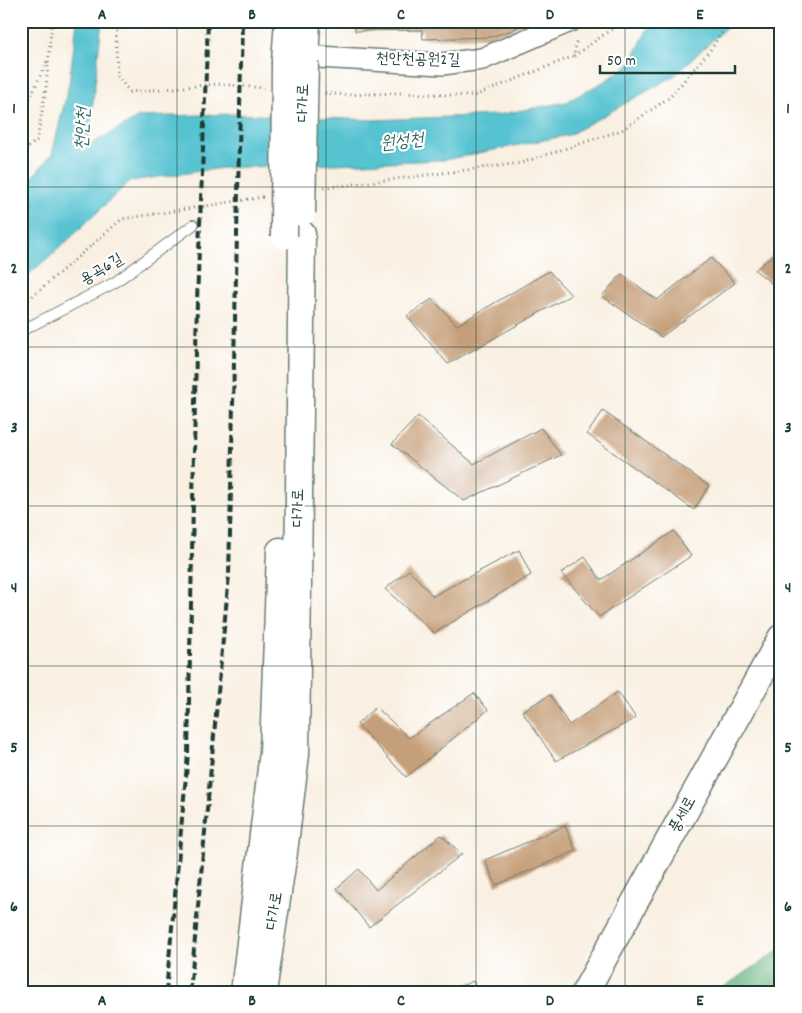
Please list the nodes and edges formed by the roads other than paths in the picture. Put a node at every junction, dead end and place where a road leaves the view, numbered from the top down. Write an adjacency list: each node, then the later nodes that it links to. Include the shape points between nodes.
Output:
1 (288, 21): 4 (street, 다가로)
2 (307, 21): 4 (street, 다가로)
3 (574, 26): 4 (street, 천안천공원2길, via 482,59 442,64)
4 (307, 57): 6 (street, 다가로, bridge)
5 (193, 225): 7 (lane, 용곡6길, via 114,283)
6 (293, 235): 9 (street, 다가로, via 273,752); 10 (street, 다가로, via 296,754)
7 (21, 331)
8 (781, 638): 11 (street, 풍세로, via 770,666)
9 (244, 992)
10 (263, 992)
11 (585, 992)

